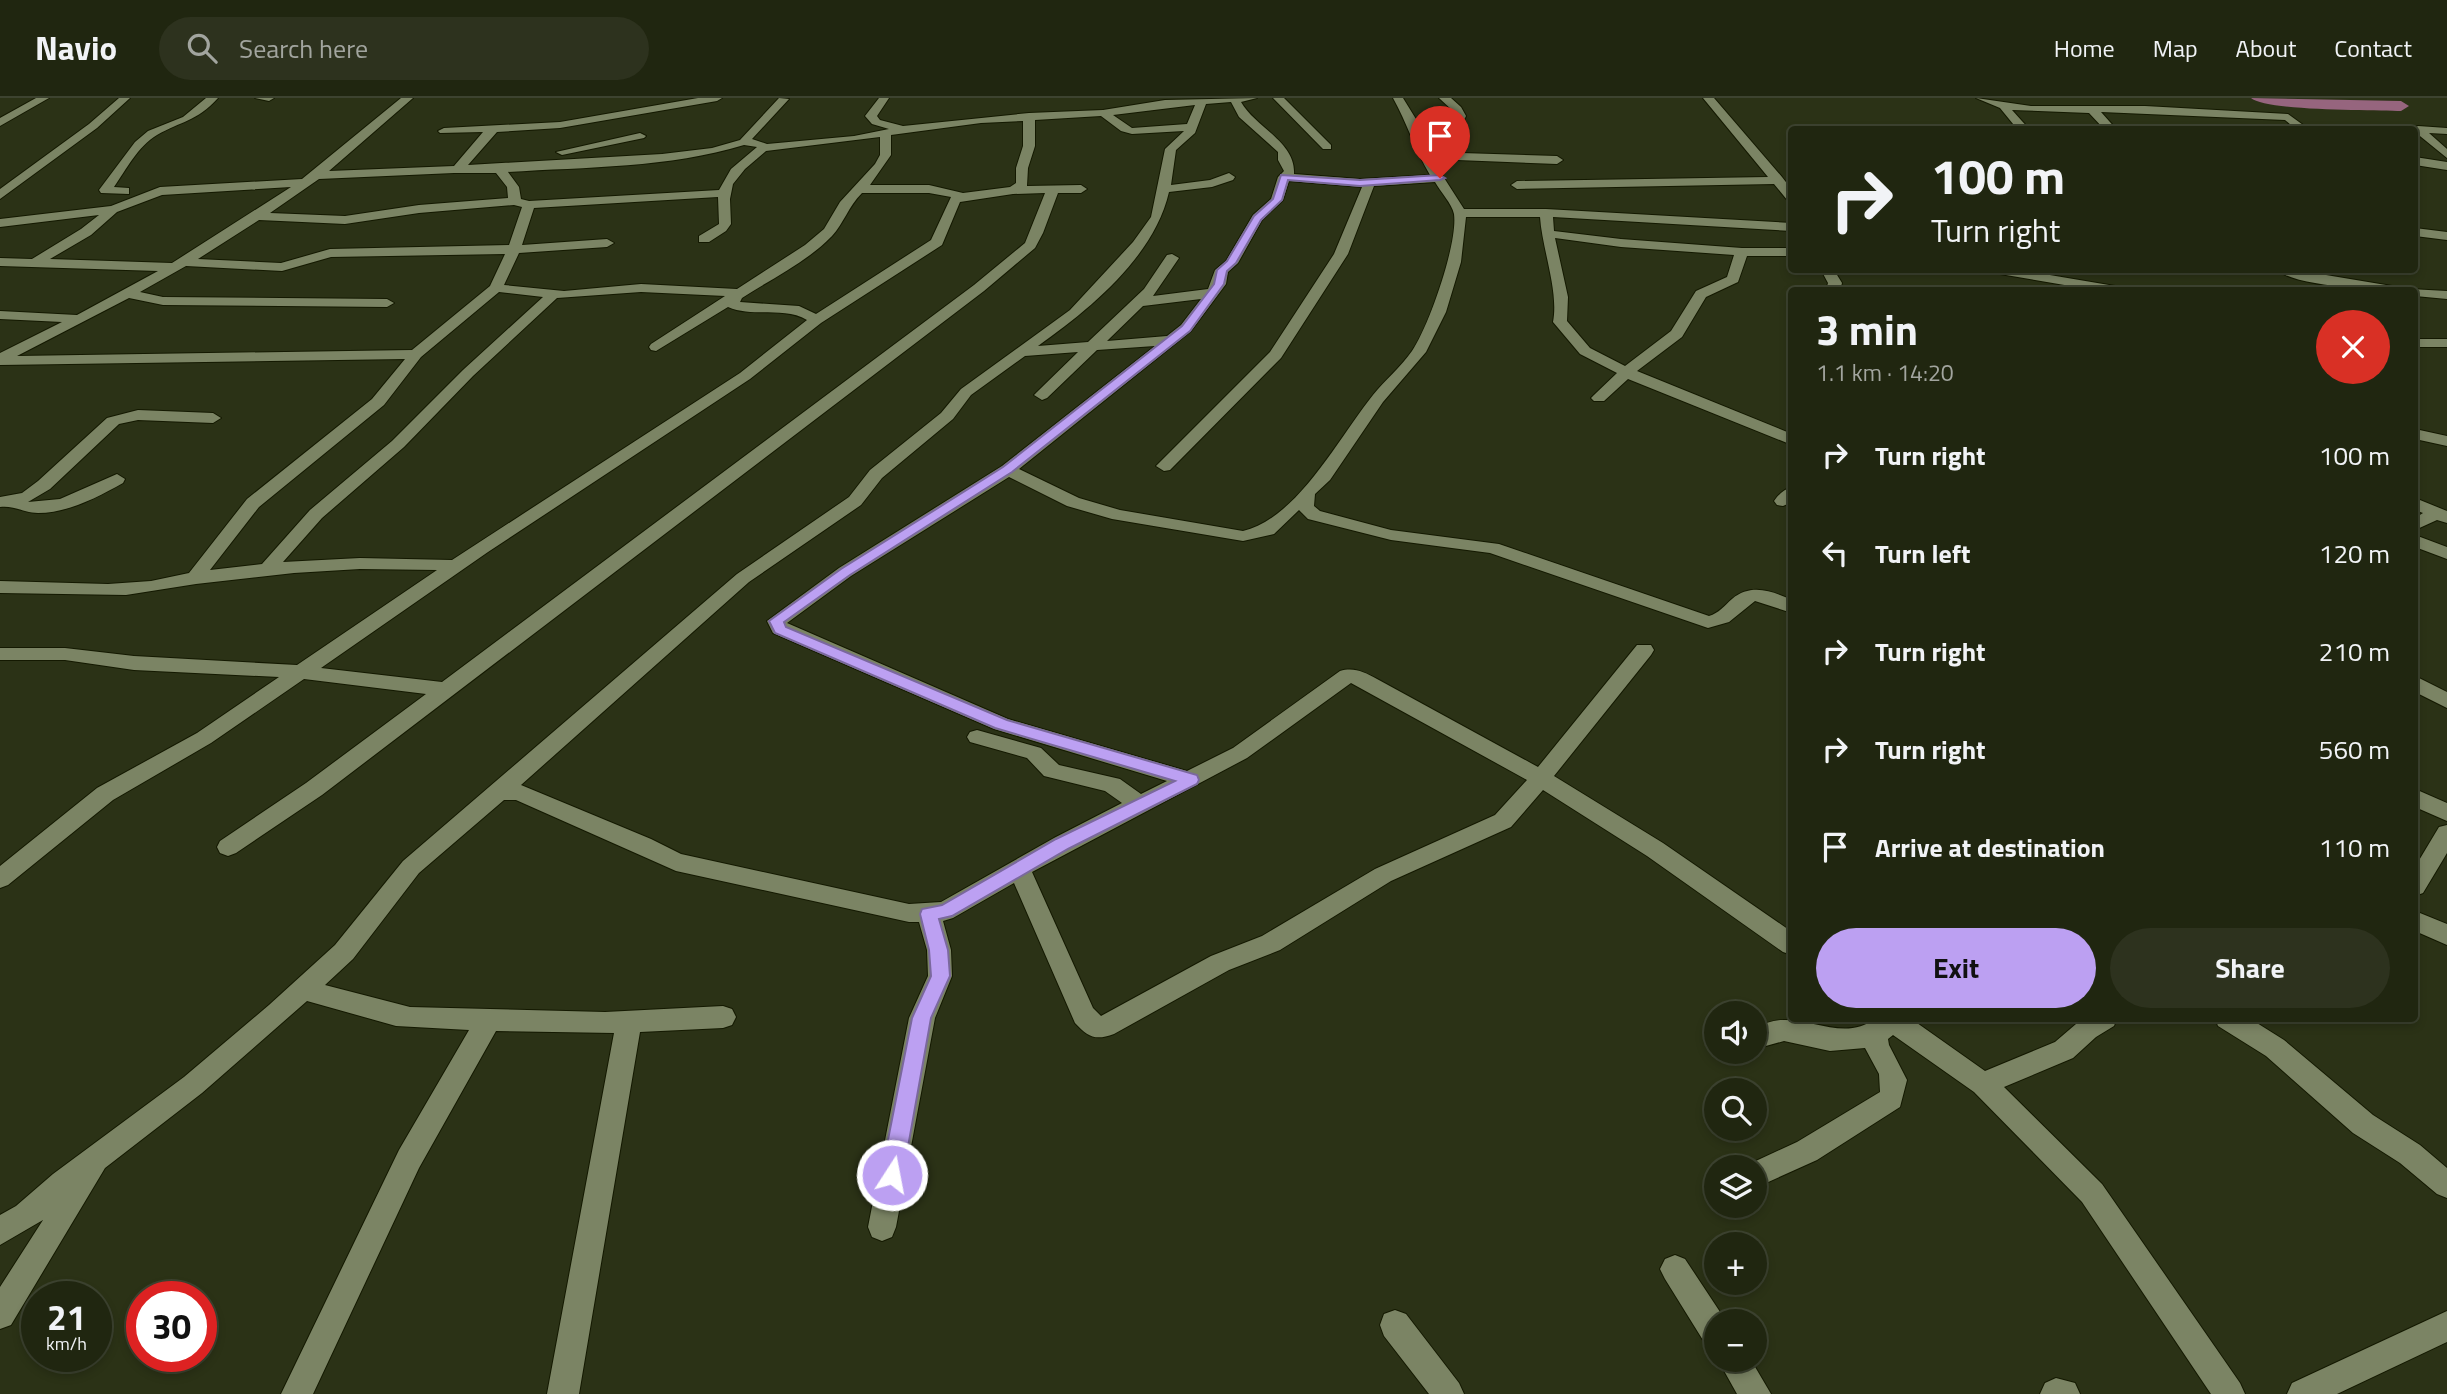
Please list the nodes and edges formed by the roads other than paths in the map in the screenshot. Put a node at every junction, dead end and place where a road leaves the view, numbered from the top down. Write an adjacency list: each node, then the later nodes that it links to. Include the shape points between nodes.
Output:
1 (44, 98): 28 (street)
2 (125, 98): 69 (street)
3 (213, 98): 53 (street, via 187,119 146,139 129,154)
4 (260, 98): 5 (street)
5 (269, 98)
6 (408, 98): 57 (street)
7 (657, 98): 23 (street)
8 (717, 98): 23 (street)
9 (884, 98): 36 (street, via 871,116 876,122)
10 (1278, 98): 42 (street)
11 (1398, 98): 45 (street)
12 (1444, 98): 27 (street, via 1457,108)
13 (1708, 98): 58 (street)
14 (1981, 98): 20 (street)
15 (2103, 98): 21 (street)
16 (785, 99): 41 (street)
17 (1243, 99): 19 (street); 55 (street, via 1243,115 1284,151 1290,172)
18 (1154, 101): 19 (street); 25 (street)
19 (1202, 101): 34 (street)
20 (2006, 106): 22 (street); 31 (street)
21 (2115, 108): 22 (street); 24 (street)
22 (2092, 110): 32 (street)
23 (641, 111): 29 (street)
24 (2182, 112): 30 (street); 33 (street, via 2288,117)
25 (1103, 113): 26 (street); 34 (street, via 1125,130)
26 (1029, 116): 36 (street); 65 (street, via 1029,146 1021,184)
27 (1458, 122)
28 (0, 123)
29 (572, 123): 35 (street); 44 (street)
30 (2192, 124)
31 (2020, 126)
32 (2108, 126)
33 (2300, 126)
34 (1192, 127): 64 (street, via 1171,149)
35 (495, 128): 37 (street); 51 (street)
36 (905, 129): 39 (street)
37 (444, 131)
38 (2447, 131): 46 (street, via 2418,131)
39 (885, 133): 43 (street); 61 (street, via 885,159)
40 (640, 136): 44 (street)
41 (744, 142): 43 (street); 49 (street, via 662,158)
42 (1328, 147)
43 (763, 148): 68 (street, via 733,176)
44 (560, 153): 49 (street)
45 (1424, 155): 47 (street); 56 (street)
46 (2447, 155)
47 (1557, 160)
48 (2418, 161): 50 (street)
49 (552, 165): 52 (street)
50 (2447, 166)
51 (458, 168): 52 (street); 57 (street)
52 (500, 169): 72 (street)
53 (118, 173): 66 (street); 66 (street, via 105,190)
54 (1229, 177): 64 (street)
55 (1284, 177): 59 (street); 98 (street, via 1278,200 1257,218 1231,263 1222,270)
56 (1440, 178): 59 (street); 74 (street)
57 (311, 179): 70 (street); 76 (street)
58 (1779, 180): 60 (street); 67 (street)
59 (1369, 183): 122 (street, via 1341,254 1276,355)
60 (1517, 185)
61 (860, 189): 71 (street, via 929,189); 97 (street, via 841,208 827,234)
62 (1053, 189): 63 (street); 65 (street); 141 (street, via 1030,245 979,288)
63 (1081, 189)
64 (1165, 189): 112 (street, via 1157,217 1117,271 1075,313)
65 (1013, 190): 106 (street, via 955,200 937,242)
66 (125, 191): 70 (street)
67 (1788, 192)
68 (725, 193): 72 (street); 82 (street, via 728,222)
69 (0, 195)
70 (149, 195): 73 (street)
71 (958, 195)
72 (522, 203): 76 (street, via 419,209 345,220); 84 (street)
73 (113, 209): 77 (street); 89 (street, via 86,232)
74 (1460, 213): 75 (street); 125 (street, via 1454,262 1424,343)
75 (1546, 213): 78 (street); 80 (street)
76 (257, 216): 90 (street)
77 (0, 223)
78 (1788, 227)
79 (2418, 232): 81 (street)
80 (1546, 234): 85 (street); 115 (street, via 1561,289 1560,322 1585,351)
81 (2447, 236)
82 (704, 239)
83 (607, 243): 84 (street)
84 (514, 249): 90 (street, via 330,253 282,267); 95 (street)
85 (1742, 252): 86 (street); 115 (street, via 1733,279 1701,294 1677,334)
86 (1788, 253)
87 (1172, 258): 102 (street)
88 (0, 262): 89 (street)
89 (35, 263): 90 (street)
90 (182, 265): 99 (street)
91 (2017, 273): 93 (street)
92 (2293, 273): 94 (street)
93 (2098, 287)
94 (2381, 287)
95 (496, 288): 100 (street); 113 (street)
96 (2418, 292): 101 (street)
97 (739, 293): 100 (street, via 641,288); 106 (street, via 733,304 740,307 799,310); 111 (street)
98 (1213, 293): 102 (street); 107 (street, via 1186,328)
99 (129, 294): 103 (street, via 163,302); 105 (street)
100 (554, 294): 133 (street, via 398,444 316,514)
101 (2447, 295)
102 (1139, 302): 110 (street)
103 (387, 303)
104 (0, 315): 105 (street)
105 (82, 319): 114 (street)
106 (816, 320): 132 (street, via 746,376)
107 (1169, 340): 110 (street); 123 (street)
108 (2418, 343): 109 (street)
109 (2447, 343)
110 (1096, 345): 112 (street); 116 (street)
111 (656, 346)
112 (1022, 352): 146 (street, via 966,392 947,416 876,474 855,501 743,578)
113 (416, 354): 114 (street); 134 (street, via 378,402 253,503)
114 (0, 360)
115 (1628, 371): 117 (street); 120 (street, via 1667,392)
116 (1042, 395)
117 (1599, 398)
118 (213, 418): 126 (street, via 138,415 113,421 44,485 27,497)
119 (2418, 435): 121 (street)
120 (1788, 438)
121 (2447, 441)
122 (1164, 466)
123 (1008, 470): 125 (street, via 1073,502 1118,515 1243,536 1268,530); 145 (street, via 845,572 777,621 780,629 1001,724)
124 (117, 479): 126 (street, via 59,505 24,508)
125 (1307, 493): 136 (street, via 1305,507 1314,515 1391,535 1493,548 1695,619 1716,622 1726,618 1748,596)
126 (7, 502)
127 (2418, 505): 128 (street)
128 (2440, 516): 129 (street)
129 (2418, 524)
130 (2418, 541): 131 (street)
131 (2447, 554)
132 (457, 566): 133 (street, via 386,563); 139 (street)
133 (266, 570): 134 (street)
134 (195, 578): 135 (street, via 99,591)
135 (0, 587)
136 (1788, 606)
137 (1644, 650): 144 (street)
138 (0, 653): 139 (street)
139 (300, 672): 141 (street); 153 (street, via 204,738 105,794)
140 (2418, 685): 142 (street)
141 (443, 689): 151 (street, via 314,789)
142 (2447, 701)
143 (977, 737): 148 (street, via 1034,753 1052,771 1112,785)
144 (1541, 778): 145 (street, via 1351,675 1240,753); 152 (street, via 1503,821 1432,850 1270,943 1220,963 1096,1028 1084,1015); 158 (street, via 1681,865)
145 (1191, 780): 148 (street)
146 (499, 792): 155 (street, via 518,792 676,862); 159 (street, via 411,867 344,952)
147 (2418, 798): 149 (street)
148 (1140, 805): 152 (street)
149 (2447, 813)
150 (2447, 833): 154 (street)
151 (228, 847)
152 (1019, 868): 155 (street, via 945,911)
153 (0, 879)
154 (2418, 882)
155 (929, 914): 171 (street, via 939,950 940,976 922,1018)
156 (2418, 921): 157 (street)
157 (2447, 935)
158 (1788, 942)
159 (304, 990): 162 (street, via 378,1013); 168 (street, via 193,1085)
160 (723, 1017): 161 (street)
161 (629, 1020): 162 (street); 180 (street)
162 (488, 1021): 179 (street, via 409,1159)
163 (2098, 1022): 167 (street, via 2063,1050)
164 (2233, 1022): 170 (street, via 2275,1048 2363,1124)
165 (1885, 1025): 166 (street, via 1846,1039 1777,1029); 167 (street, via 1926,1042); 169 (street, via 1875,1045 1897,1085 1891,1099 1807,1151)
166 (1767, 1033)
167 (1983, 1084): 185 (street, via 2092,1193)
168 (100, 1155): 172 (street, via 26,1216); 174 (street)
169 (1767, 1169)
170 (2447, 1185)
171 (882, 1227)
172 (0, 1231)
173 (1675, 1269): 175 (street)
174 (0, 1314)
175 (1704, 1314)
176 (1395, 1325): 181 (street)
177 (2447, 1326): 186 (street)
178 (1741, 1372): 182 (street)
179 (297, 1394)
180 (563, 1394)
181 (1448, 1394)
182 (1755, 1394)
183 (2056, 1394): 184 (street)
184 (2064, 1394)
185 (2229, 1394)
186 (2303, 1394)

